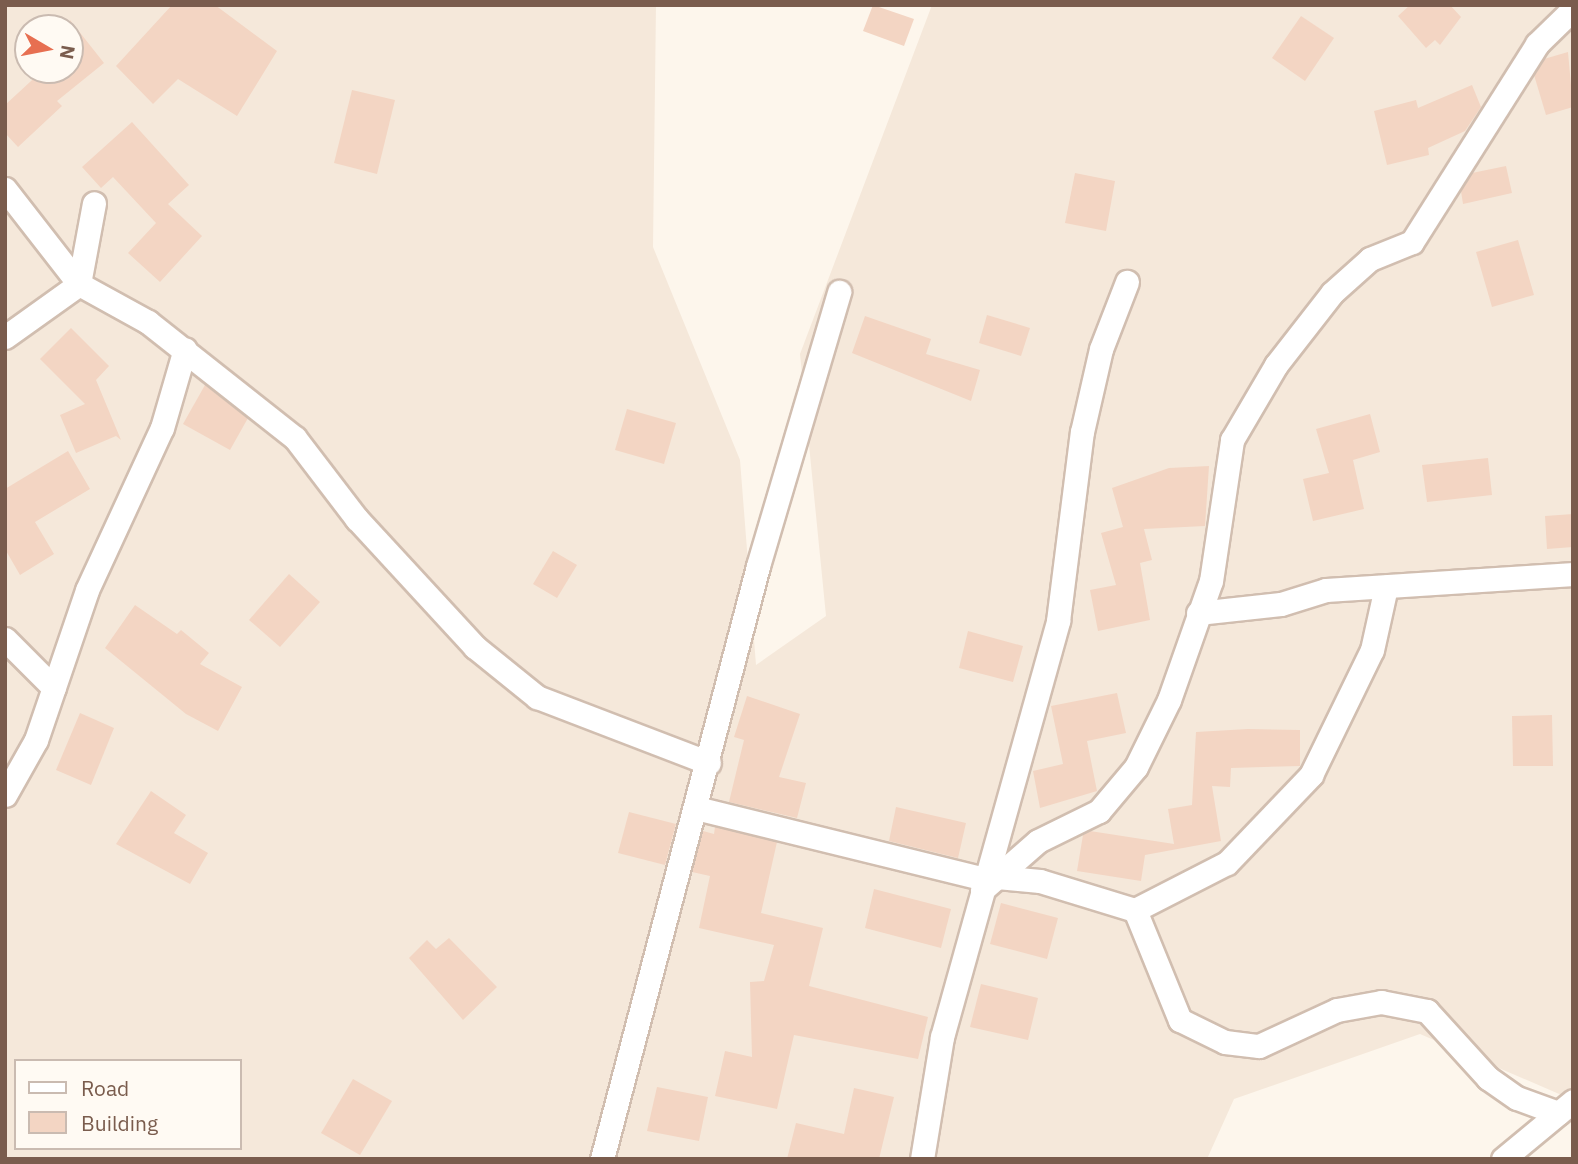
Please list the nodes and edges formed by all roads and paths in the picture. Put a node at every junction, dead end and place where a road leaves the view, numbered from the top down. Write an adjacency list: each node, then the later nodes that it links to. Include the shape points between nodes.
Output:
1 (1573, 9): 11 (street, via 1537,44 1412,242 1361,267 1276,365 1232,440 1211,581)
2 (5, 189): 5 (street)
3 (94, 203): 5 (street)
4 (1127, 282): 17 (street, via 1101,349 1082,432 1058,621)
5 (79, 284): 7 (street); 8 (street)
6 (839, 292): 14 (street, via 758,566)
7 (5, 337)
8 (185, 349): 13 (street, via 162,428 87,590); 14 (street, via 295,438 357,519 475,647 537,697)
9 (1573, 573): 10 (street)
10 (1387, 587): 11 (street, via 1326,590 1281,604); 18 (street, via 1372,650 1311,775 1227,863)
11 (1198, 612): 17 (street, via 1168,700 1136,767 1099,811 1038,841)
12 (5, 639): 13 (street)
13 (54, 688): 15 (street, via 36,740)
14 (709, 763): 16 (street)
15 (5, 795)
16 (696, 808): 17 (street); 20 (street)
17 (988, 882): 18 (street, via 1040,880); 21 (street, via 942,1037)
18 (1135, 910): 19 (street, via 1181,1020 1225,1042 1259,1046 1337,1010 1381,1002 1427,1012 1488,1078 1517,1098)
19 (1565, 1107): 22 (street)
20 (602, 1159)
21 (922, 1159)
22 (1503, 1159)

